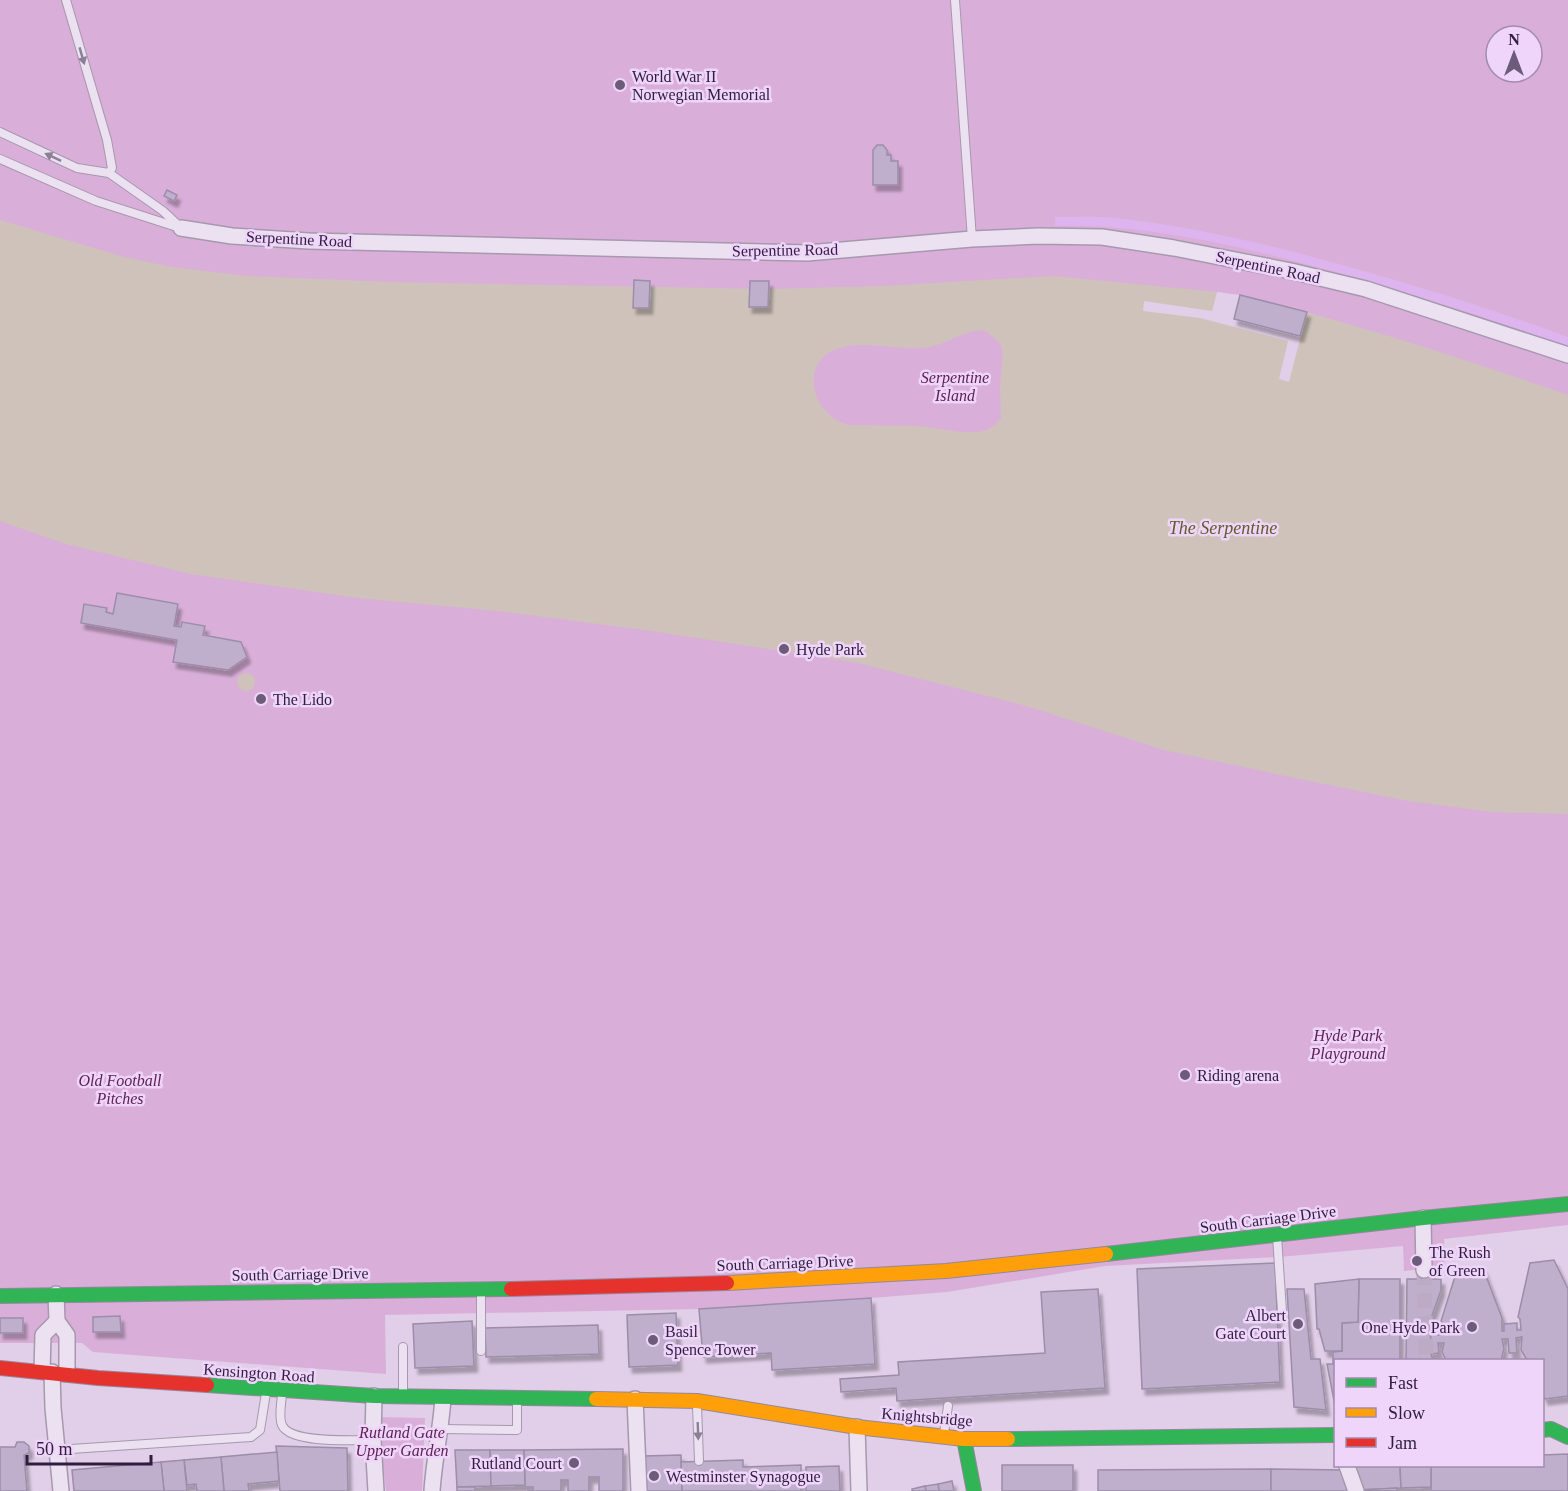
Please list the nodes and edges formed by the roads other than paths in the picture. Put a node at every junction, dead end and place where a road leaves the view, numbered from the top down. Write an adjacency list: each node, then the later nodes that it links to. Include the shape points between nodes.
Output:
1 (66, 0): 5 (lane, one-way to 5, via 107,140 112,168)
2 (955, 0): 7 (lane)
3 (0, 132): 5 (lane, one-way to 3, via 76,168)
4 (0, 159): 6 (lane, Serpentine Road, via 96,201)
5 (109, 173): 6 (lane)
6 (181, 228): 7 (street, Serpentine Road, via 309,241 807,253)
7 (972, 239): 8 (street, Serpentine Road, via 1102,237 1186,250 1366,289)
8 (1568, 355)
9 (1568, 1204): 10 (street, South Carriage Drive)
10 (1423, 1218): 11 (street, South Carriage Drive); 12 (street)
11 (1277, 1235): 13 (street, South Carriage Drive, via 891,1275); 16 (lane)
12 (1424, 1270)
13 (481, 1289): 14 (street, South Carriage Drive); 19 (lane)
14 (56, 1294): 15 (street, South Carriage Drive); 17 (street)
15 (0, 1296)
16 (1282, 1311)
17 (57, 1321): 21 (street, via 67,1335); 21 (street, via 44,1335)
18 (403, 1347): 25 (lane)
19 (481, 1351)
20 (0, 1368): 21 (street, Kensington Road)
21 (54, 1373): 22 (street, Kensington Road); 40 (street)
22 (266, 1390): 23 (street, Kensington Road); 40 (lane, via 260,1430 250,1437)
23 (282, 1391): 24 (street, Kensington Road); 39 (lane, via 281,1423 288,1433 307,1438)
24 (374, 1396): 25 (street, Kensington Road); 39 (street)
25 (403, 1397): 26 (street, Kensington Road)
26 (443, 1398): 27 (street, Kensington Road); 33 (street)
27 (517, 1398): 28 (street, Knightsbridge); 33 (lane, via 517,1430)
28 (635, 1399): 29 (street, Knightsbridge); 46 (street)
29 (697, 1401): 32 (street, Knightsbridge); 41 (lane, one-way to 41)
30 (948, 1406): 36 (lane)
31 (1567, 1418): 34 (street)
32 (857, 1427): 36 (street, Knightsbridge); 47 (street)
33 (441, 1429): 45 (street)
34 (1547, 1430): 37 (street)
35 (1334, 1436): 38 (street, Knightsbridge)
36 (944, 1437): 38 (street, Knightsbridge)
37 (1568, 1437)
38 (964, 1439): 48 (street)
39 (373, 1440): 44 (street)
40 (56, 1450): 43 (street)
41 (699, 1461)
42 (1347, 1467): 49 (street)
43 (61, 1491)
44 (376, 1491)
45 (432, 1491)
46 (639, 1491)
47 (859, 1491)
48 (974, 1491)
49 (1356, 1491)

